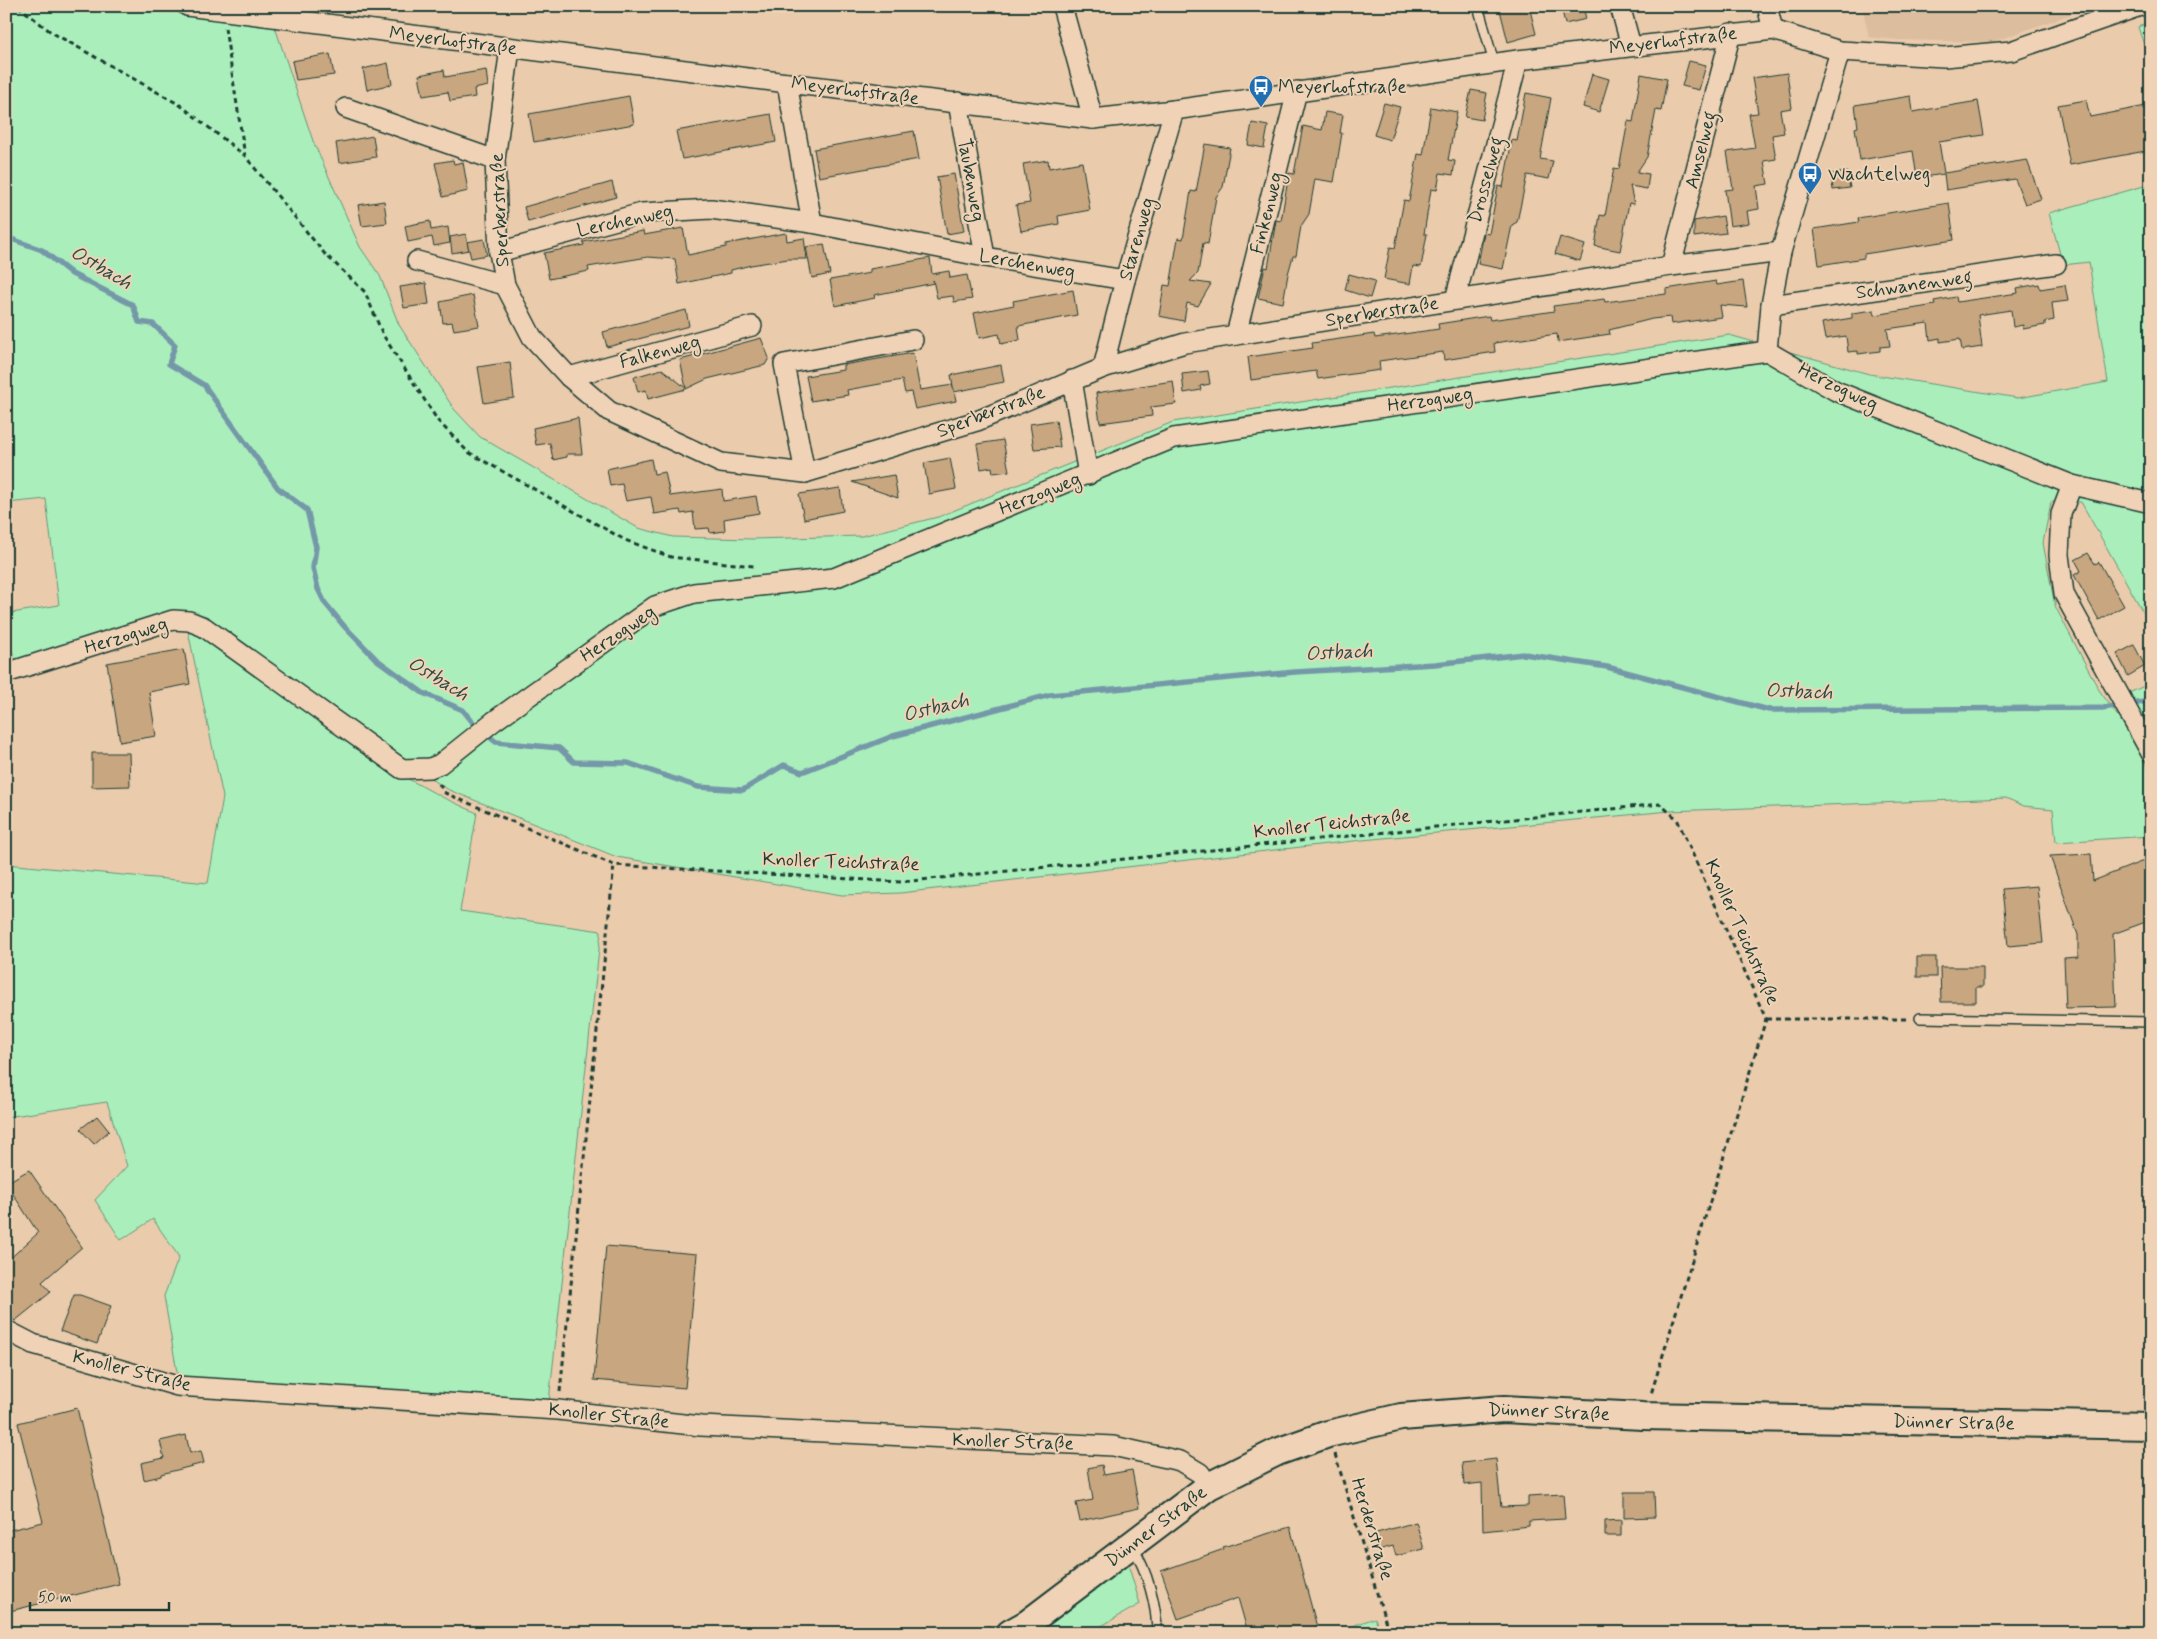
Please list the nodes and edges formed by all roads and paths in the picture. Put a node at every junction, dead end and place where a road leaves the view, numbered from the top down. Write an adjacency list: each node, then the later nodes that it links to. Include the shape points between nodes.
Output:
1 (18, 6): 22 (path, via 51,32 180,105)
2 (187, 6): 8 (street, Meyerhofstraße)
3 (1062, 6): 21 (street)
4 (1478, 6): 15 (lane)
5 (1620, 6): 11 (street)
6 (1767, 6): 9 (street)
7 (2140, 6): 13 (street, Meyerhofstraße, via 2010,51 1944,57)
8 (223, 12): 12 (street, Meyerhofstraße); 22 (path)
9 (1773, 30): 10 (street, Meyerhofstraße); 13 (street, Meyerhofstraße)
10 (1731, 33): 11 (street, Meyerhofstraße); 30 (street, Amselweg)
11 (1631, 46): 14 (street, Meyerhofstraße)
12 (510, 48): 16 (street, Meyerhofstraße); 23 (street, Sperberstraße)
13 (1840, 51): 26 (street)
14 (1518, 60): 15 (street, Meyerhofstraße); 33 (street, Drosselweg)
15 (1494, 63): 17 (street, Meyerhofstraße)
16 (787, 83): 18 (street, Meyerhofstraße); 24 (street)
17 (1297, 91): 20 (street, Meyerhofstraße); 36 (street, Finkenweg)
18 (958, 102): 21 (street, Meyerhofstraße); 27 (street, Taubenweg)
19 (346, 108): 23 (street)
20 (1174, 110): 21 (street, Meyerhofstraße); 31 (street, Starenweg)
21 (1092, 119)
22 (245, 156): 46 (path, via 324,253 365,292 383,335 438,421 468,452 625,540 672,557)
23 (495, 160): 25 (street, Sperberstraße)
24 (812, 223): 25 (street, Lerchenweg, via 711,209 642,213); 27 (street, Lerchenweg)
25 (499, 252): 32 (street, Sperberstraße)
26 (1781, 252): 30 (street, Sperberstraße); 34 (street)
27 (985, 257): 31 (street, Lerchenweg)
28 (417, 261): 32 (street)
29 (2056, 264): 34 (street, Schwanenweg)
30 (1672, 266): 33 (street, Sperberstraße)
31 (1125, 280): 39 (street, Starenweg)
32 (505, 285): 40 (street, Sperberstraße, via 532,337)
33 (1454, 300): 36 (street, Sperberstraße)
34 (1771, 305): 38 (street)
35 (752, 326): 40 (street, Falkenweg)
36 (1236, 335): 39 (street, Sperberstraße, via 1185,344)
37 (913, 340): 42 (street, via 784,364)
38 (1767, 350): 43 (street, Herzogweg, via 1174,438); 44 (street, Herzogweg, via 1836,390)
39 (1103, 368): 41 (street, Sperberstraße)
40 (569, 377): 42 (street, Sperberstraße, via 609,411 720,463)
41 (1072, 380): 42 (street, Sperberstraße, via 977,421); 43 (street)
42 (805, 473)
43 (1088, 474): 49 (street, Herzogweg, via 834,578 694,593 655,606 494,721 440,764)
44 (2072, 485): 45 (street, Herzogweg); 48 (street, via 2061,514 2058,554 2064,594)
45 (2151, 502)
46 (758, 567)
47 (6, 673): 49 (street, Herzogweg, via 173,620 189,621 204,627 402,768)
48 (2151, 753)
49 (430, 768): 50 (path, Knoller Teichstraße, via 445,793)
50 (614, 865): 52 (path, Knoller Teichstraße, via 901,882 1660,804 1677,819); 56 (path)
51 (1920, 1018): 52 (path); 53 (lane)
52 (1766, 1019): 55 (path, Knoller Teichstraße)
53 (2151, 1022)
54 (6, 1330): 56 (street, Knoller Straße, via 33,1344 177,1386)
55 (1659, 1369)
56 (558, 1410): 59 (street, Knoller Straße, via 701,1426 1113,1446 1180,1461 1200,1473)
57 (2151, 1426): 58 (street, Dünner Straße, via 1643,1416 1504,1410 1401,1417)
58 (1328, 1434): 59 (street, Dünner Straße, via 1277,1452); 64 (path, Herderstraße)
59 (1209, 1486): 60 (street, Dünner Straße)
60 (1131, 1545): 61 (street, Dünner Straße, via 1028,1623); 63 (lane, via 1140,1560 1158,1620)
61 (1001, 1629): 62 (path)
62 (978, 1633)
63 (1158, 1633)
64 (1389, 1633)

